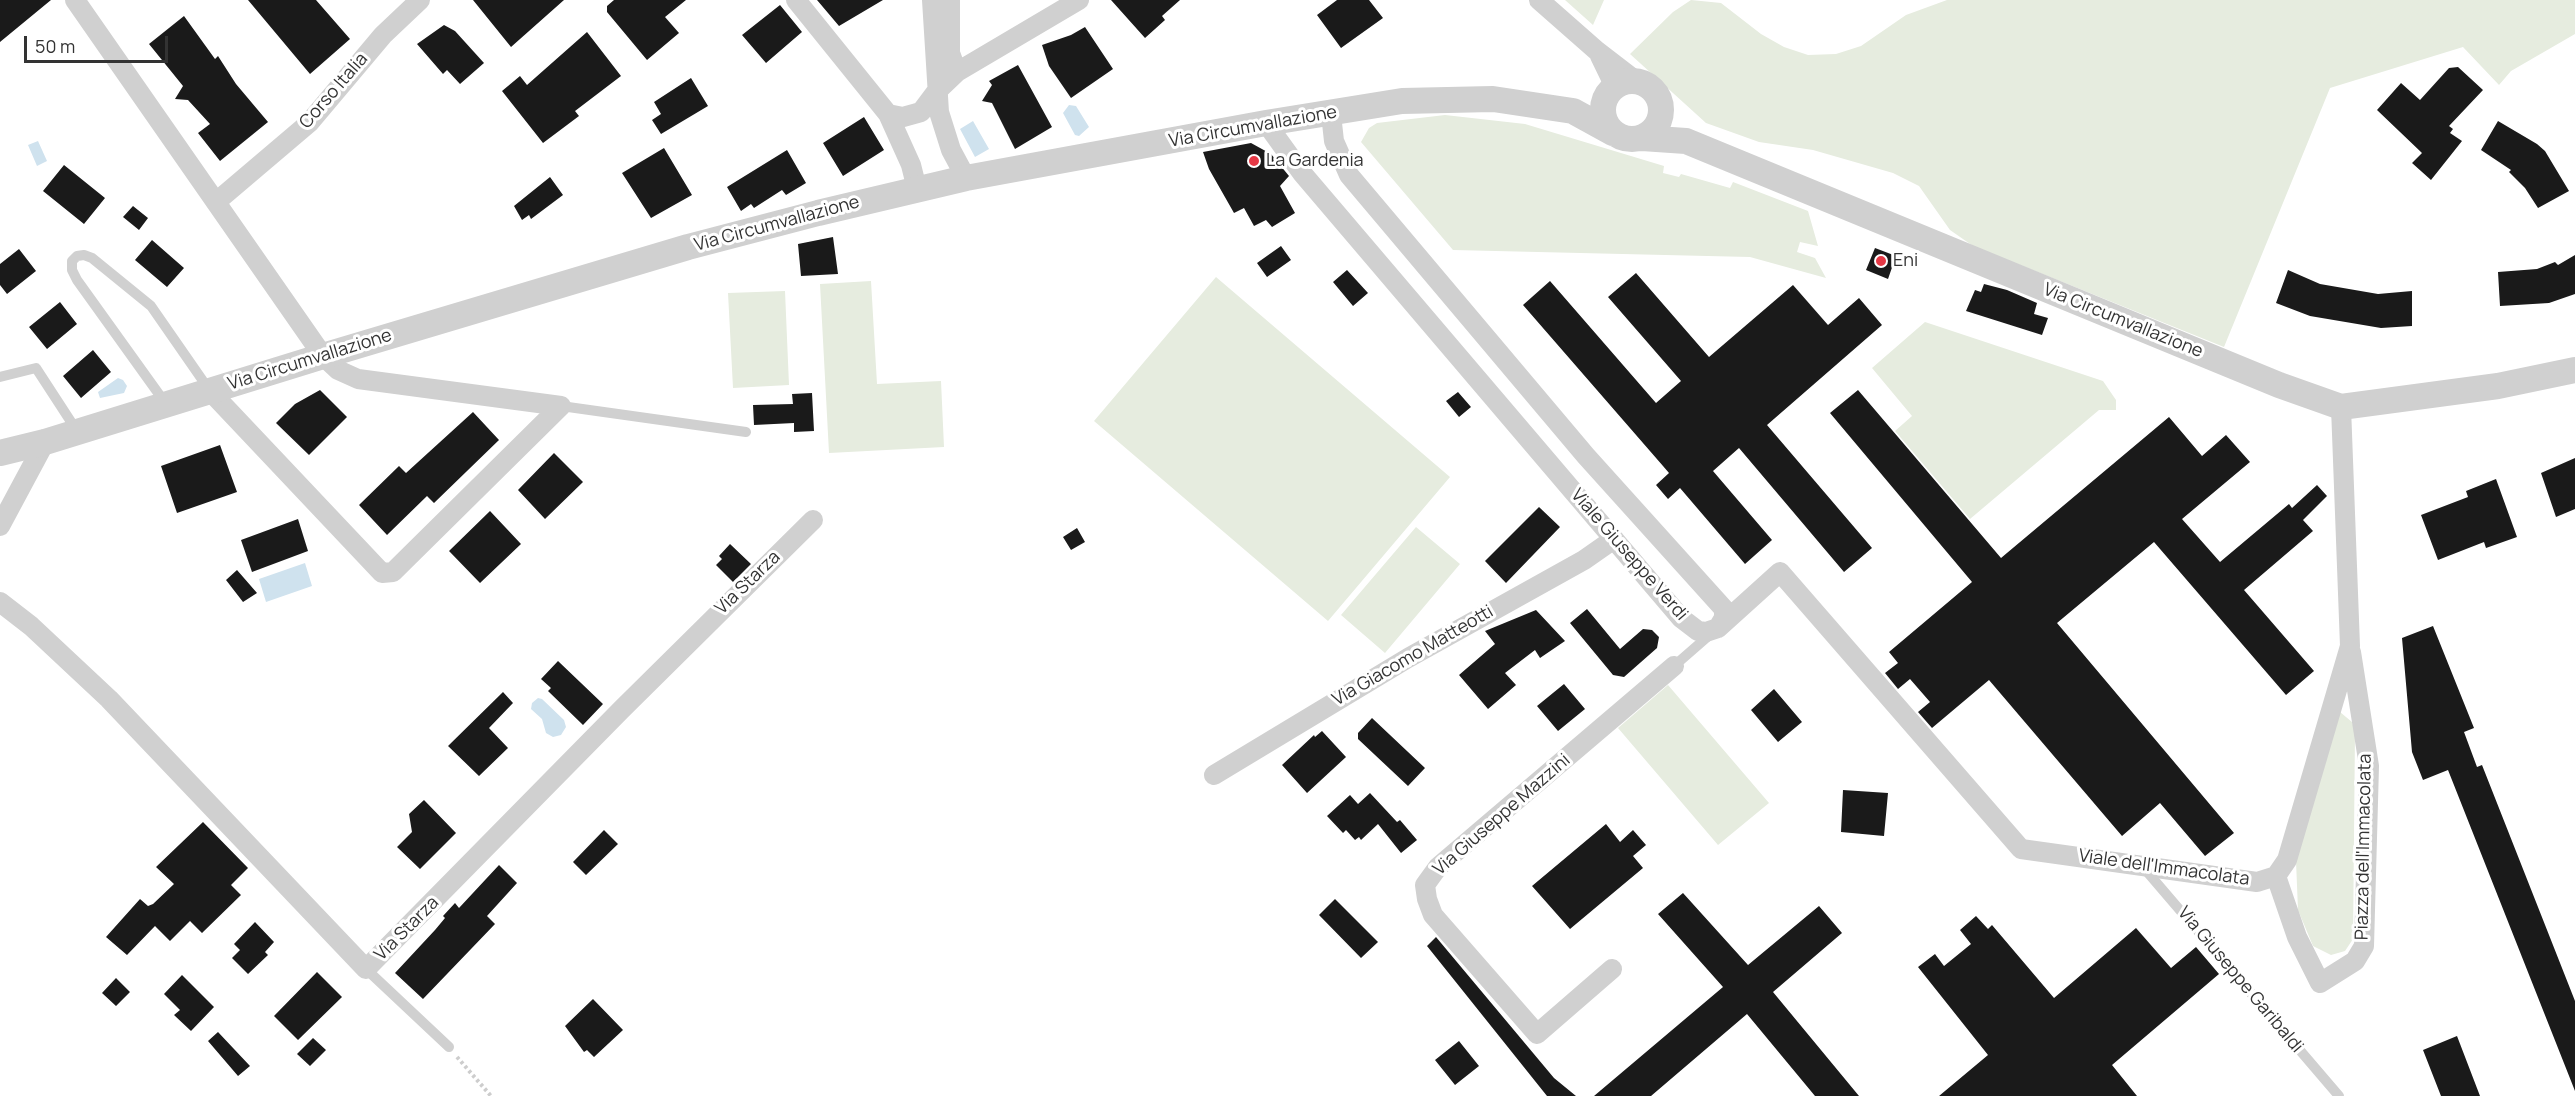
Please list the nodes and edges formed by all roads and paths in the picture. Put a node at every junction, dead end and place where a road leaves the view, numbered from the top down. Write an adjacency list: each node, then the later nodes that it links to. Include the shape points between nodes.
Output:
1 (75, 0): 21 (street)
2 (420, 0): 21 (street, Corso Italia, via 383,35 309,123)
3 (796, 0): 13 (street)
4 (932, 0): 10 (street)
5 (950, 0): 8 (street, via 950,53)
6 (1078, 0): 8 (street)
7 (1539, 0): 9 (street, via 1597,51)
8 (957, 72): 10 (street)
9 (1619, 89): 11 (street, via 1653,90); 12 (street); 16 (street, via 1604,117)
10 (936, 92): 13 (street, via 921,112 903,117); 19 (street, via 951,150)
11 (1661, 107): 17 (street, via 1657,126); 18 (street)
12 (1573, 111): 14 (street, Via Circumvallazione, via 1493,99 1402,101); 16 (street, Via Circumvallazione)
13 (888, 114): 20 (street, via 902,141)
14 (1331, 114): 15 (street, Via Circumvallazione); 37 (street, Viale Giuseppe Verdi, via 1334,141 1349,175 1656,536 1724,609)
15 (1266, 123): 19 (street, Via Circumvallazione); 35 (street, Viale Giuseppe Verdi, via 1302,173)
16 (1613, 133): 17 (street)
17 (1642, 138): 18 (street, Via Circumvallazione)
18 (1686, 141): 28 (street, Via Circumvallazione)
19 (966, 178): 20 (street, Via Circumvallazione)
20 (917, 189): 22 (street, Via Circumvallazione, via 688,247)
21 (216, 202): 22 (street)
22 (323, 356): 25 (street, Via Circumvallazione); 27 (street, via 338,370 358,379)
23 (2575, 370): 28 (street, Via Circumvallazione, via 2498,386)
24 (0, 376): 29 (lane, via 36,368)
25 (210, 391): 26 (street, Via Circumvallazione); 26 (lane, via 151,306 92,258 77,256 72,261 72,270 77,280); 27 (street, via 382,573 393,572)
26 (166, 404): 29 (street, Via Circumvallazione)
27 (561, 406): 30 (lane)
28 (2341, 407): 38 (street, Viale dell'Immacolata)
29 (77, 432): 31 (street, Via Circumvallazione)
30 (746, 432)
31 (45, 442): 32 (street, Via Circumvallazione); 34 (street)
32 (0, 453)
33 (813, 520): 43 (street, Via Starza)
34 (0, 526)
35 (1614, 539): 37 (street, Viale Giuseppe Verdi, via 1680,618 1698,631); 40 (street, Via Giacomo Matteotti, via 1584,560 1408,657)
36 (0, 602): 43 (street, Via Starza, via 109,699)
37 (1718, 628): 39 (lane, Via Giuseppe Mazzini); 41 (street, Viale dell'Immacolata, via 1780,572 2021,849)
38 (2350, 646): 42 (street, Viale dell'Immacolata, via 2287,860); 42 (street, Piazza dell'Immacolata, via 2369,766 2364,946 2355,961 2319,983 2297,937)
39 (1674, 666): 44 (street, Via Giuseppe Mazzini, via 1438,867 1425,885 1426,899 1434,915 1537,1034)
40 (1214, 775)
41 (2141, 865): 42 (street, Viale dell'Immacolata, via 2257,882); 47 (lane, Via Giuseppe Garibaldi)
42 (2276, 876)
43 (366, 969): 45 (lane)
44 (1612, 969)
45 (448, 1047): 46 (path)
46 (491, 1096)
47 (2339, 1096)

